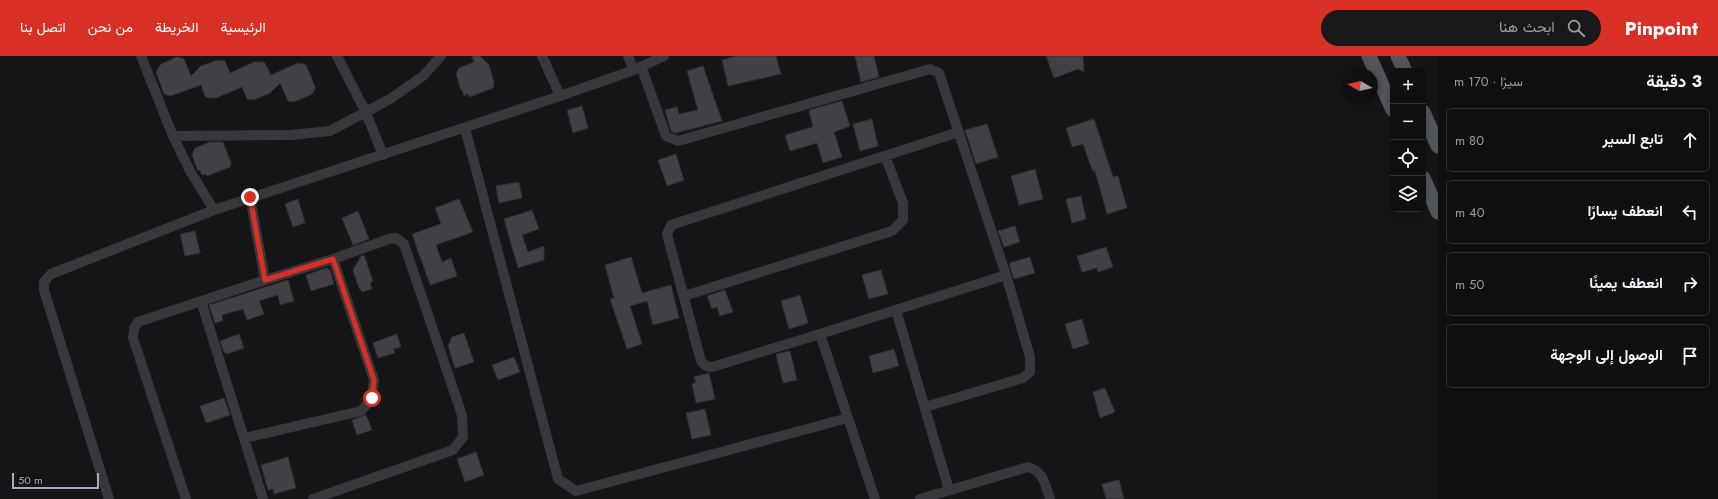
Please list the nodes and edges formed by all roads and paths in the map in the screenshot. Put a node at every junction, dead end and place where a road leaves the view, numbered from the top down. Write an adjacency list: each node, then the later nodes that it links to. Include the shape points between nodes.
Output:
1 (141, 56): 17 (street)
2 (337, 56): 13 (street)
3 (441, 56): 13 (street, via 423,76)
4 (542, 56): 11 (street)
5 (628, 56): 9 (street)
6 (664, 56): 9 (street)
7 (1369, 56): 12 (main road)
8 (1398, 56): 10 (main road)
9 (637, 68): 11 (street); 16 (street, via 666,136 672,140 678,141 930,69 939,72)
10 (1404, 68)
11 (560, 96): 15 (street)
12 (1390, 104)
13 (366, 113): 17 (street, via 330,131 312,134); 19 (street)
14 (1426, 119): 18 (main road)
15 (465, 128): 19 (street); 33 (street, via 558,479 566,486 576,491)
16 (959, 132): 20 (street); 26 (street)
17 (173, 136): 23 (street, via 190,171)
18 (1438, 146)
19 (382, 155): 22 (street)
20 (886, 156): 28 (street, via 671,225 667,234); 28 (street, via 903,203 903,220 892,231)
21 (1426, 185): 24 (main road)
22 (250, 197): 23 (street); 27 (street)
23 (214, 210): 36 (street, via 51,274 44,282 44,290)
24 (1438, 212)
25 (333, 259): 27 (street); 34 (street, via 374,380 372,398 361,410); 39 (street, via 389,239 396,238 404,244 462,415 464,437 453,450)
26 (1006, 275): 30 (street); 32 (street, via 1030,357 1030,372 1023,378)
27 (265, 280): 29 (street)
28 (684, 296): 31 (street, via 701,362 706,366 712,367)
29 (201, 301): 34 (street); 37 (street, via 138,322 133,338)
30 (896, 310): 31 (street); 32 (street)
31 (820, 334): 33 (street)
32 (925, 406): 35 (street)
33 (848, 418): 40 (street)
34 (245, 438): 38 (street)
35 (949, 490): 41 (street); 42 (street, via 1028,467 1042,475)
36 (109, 499)
37 (186, 499)
38 (263, 499)
39 (313, 499)
40 (875, 499)
41 (920, 499)
42 (1050, 499)

